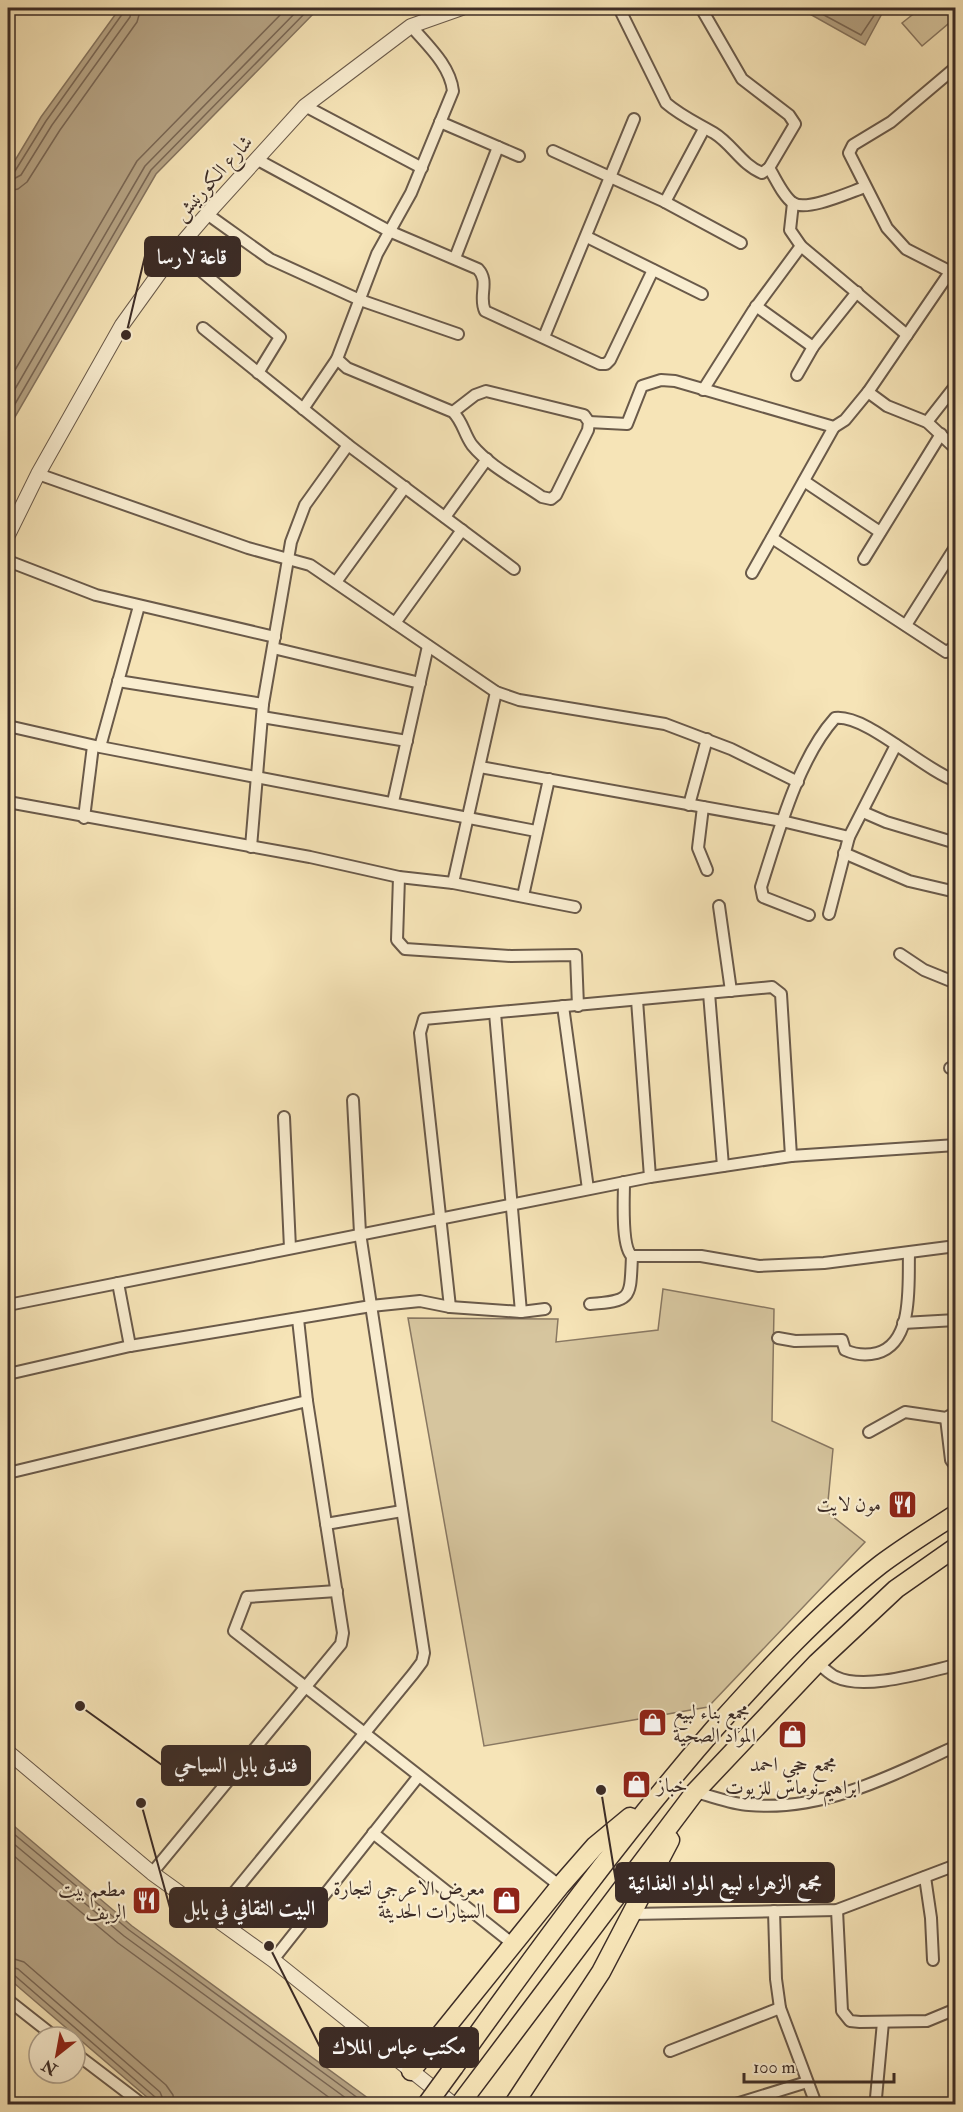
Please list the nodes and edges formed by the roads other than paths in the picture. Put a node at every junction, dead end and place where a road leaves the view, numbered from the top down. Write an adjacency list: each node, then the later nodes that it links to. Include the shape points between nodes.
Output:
1 (462, 8): 4 (street, شارع الكورنيش)
2 (619, 8): 9 (street, via 666,103)
3 (701, 8): 15 (street, via 742,79 795,124)
4 (411, 26): 6 (street, شارع الكورنيش); 8 (street, via 445,66 451,80 453,91)
5 (956, 67): 17 (street, via 891,122 850,148 851,160)
6 (305, 106): 13 (street, شارع الكورنيش); 14 (street)
7 (634, 119): 16 (street)
8 (440, 122): 10 (street); 14 (street)
9 (704, 129): 15 (street, via 716,134 753,170 762,173); 18 (street)
10 (498, 147): 12 (street); 26 (street)
11 (553, 151): 16 (street)
12 (519, 156)
13 (256, 159): 20 (street, شارع الكورنيش); 21 (street)
14 (422, 168): 21 (street)
15 (769, 168): 19 (street)
16 (611, 177): 18 (street); 22 (street)
17 (865, 187): 19 (street, via 812,205); 28 (street, via 887,228 906,249)
18 (665, 202): 23 (street)
19 (793, 203): 24 (street, via 790,230)
20 (207, 214): 25 (street, شارع الكورنيش); 31 (street, via 270,259)
21 (389, 231): 26 (street); 31 (street)
22 (586, 237): 27 (street); 36 (street)
23 (741, 243)
24 (801, 246): 29 (street); 32 (street)
25 (176, 250): 39 (street, via 280,337); 53 (street, شارع الكورنيش, via 122,325)
26 (455, 258): 36 (street, via 483,275 485,311)
27 (653, 270): 30 (street); 36 (street, via 606,364)
28 (953, 273): 35 (street)
29 (857, 292): 35 (street); 37 (street)
30 (702, 294)
31 (360, 300): 34 (street); 38 (street)
32 (756, 306): 37 (street); 42 (street)
33 (202, 328): 39 (street)
34 (458, 334)
35 (907, 335): 43 (street)
36 (544, 337)
37 (813, 347): 40 (street)
38 (337, 359): 44 (street); 45 (street, via 347,368)
39 (258, 373): 44 (street)
40 (797, 375)
41 (956, 385): 47 (street)
42 (703, 390): 46 (street, via 668,381 649,382 642,386 627,424); 48 (street)
43 (868, 392): 47 (street, via 887,406); 48 (street, via 845,420)
44 (303, 409): 50 (street)
45 (453, 412): 46 (street, via 486,391 584,415); 52 (street, via 461,419 472,445)
46 (588, 422): 52 (street, via 588,430 556,495 550,499)
47 (927, 422): 49 (street)
48 (834, 427): 54 (street)
49 (940, 434): 51 (street); 58 (street)
50 (348, 445): 55 (street); 62 (street, via 305,506)
51 (956, 449)
52 (487, 459): 56 (street)
53 (38, 474): 59 (street, شارع الكورنيش); 62 (street, via 248,548)
54 (804, 481): 58 (street); 60 (street)
55 (405, 487): 56 (street); 67 (street)
56 (445, 517): 57 (street)
57 (462, 530): 65 (street); 69 (street)
58 (880, 532): 63 (street)
59 (8, 535)
60 (772, 538): 66 (street); 70 (street)
61 (956, 546): 70 (street)
62 (288, 558): 67 (street, via 310,565); 71 (street)
63 (864, 559)
64 (8, 561): 68 (street, via 72,587)
65 (514, 569)
66 (752, 573)
67 (336, 582): 69 (street)
68 (139, 606): 71 (street); 74 (street)
69 (394, 623): 72 (street)
70 (906, 625): 73 (street, via 946,652)
71 (274, 642): 75 (street); 77 (street)
72 (428, 646): 75 (street); 76 (street)
73 (956, 646)
74 (118, 681): 77 (street); 82 (street)
75 (420, 683): 81 (street)
76 (496, 692): 80 (street, via 519,700 664,724); 84 (street)
77 (263, 705): 78 (street)
78 (262, 717): 81 (street); 85 (street)
79 (8, 726): 82 (street)
80 (707, 739): 88 (street); 91 (street)
81 (407, 741): 90 (street)
82 (97, 746): 85 (street); 95 (street)
83 (896, 746): 87 (street, via 935,773); 88 (street, via 845,716 835,718 825,728); 93 (street)
84 (480, 767): 86 (street); 94 (street)
85 (257, 777): 90 (street); 100 (street)
86 (549, 779): 91 (street); 97 (street)
87 (956, 781)
88 (798, 782): 96 (street)
89 (8, 802): 95 (street)
90 (393, 802): 94 (street)
91 (689, 805): 92 (street)
92 (703, 807): 96 (street); 102 (street, via 698,848)
93 (863, 812): 98 (street); 99 (street)
94 (467, 817): 97 (street); 104 (street)
95 (84, 818): 100 (street)
96 (782, 821): 98 (street); 110 (street, via 761,887 763,897)
97 (536, 831): 106 (street)
98 (849, 837): 101 (street)
99 (956, 843)
100 (251, 847): 103 (street)
101 (844, 853): 105 (street, via 909,881); 109 (street)
102 (707, 870)
103 (399, 877): 104 (street); 117 (street, via 397,939 405,950 489,956 571,953 577,959)
104 (453, 883): 106 (street)
105 (956, 892)
106 (523, 896): 108 (street)
107 (719, 906): 113 (street)
108 (575, 907)
109 (829, 914)
110 (809, 915)
111 (900, 954): 112 (street, via 917,967)
112 (956, 983)
113 (731, 991): 114 (street); 122 (street, via 772,987 781,994)
114 (709, 993): 115 (street); 123 (street)
115 (637, 1000): 117 (street); 124 (street)
116 (563, 1006): 117 (street); 118 (street); 126 (street)
117 (578, 1006)
118 (495, 1012): 127 (street); 128 (street, via 424,1019 420,1025)
119 (353, 1100): 129 (street)
120 (284, 1117): 131 (street)
121 (956, 1145): 122 (street)
122 (791, 1156): 123 (street)
123 (723, 1166): 124 (street)
124 (650, 1177): 125 (street)
125 (624, 1182): 126 (street); 133 (street, via 625,1243)
126 (588, 1189): 127 (street)
127 (511, 1204): 128 (street); 140 (street)
128 (441, 1218): 129 (street); 138 (street)
129 (360, 1233): 131 (street); 137 (street)
130 (956, 1246): 132 (street)
131 (290, 1248): 134 (street)
132 (909, 1254): 133 (street, via 759,1266 700,1256); 143 (street)
133 (632, 1256): 135 (street, via 626,1297 619,1302)
134 (117, 1283): 136 (street); 145 (street)
135 (590, 1304)
136 (8, 1305)
137 (371, 1306): 138 (street, via 420,1301); 141 (street); 152 (street)
138 (450, 1307): 140 (street)
139 (545, 1309): 140 (street)
140 (521, 1312)
141 (298, 1319): 145 (street); 147 (street)
142 (956, 1320): 143 (street)
143 (903, 1323): 144 (street, via 896,1342 870,1354 856,1355 845,1350 842,1340)
144 (778, 1338)
145 (130, 1346): 146 (street)
146 (8, 1374)
147 (307, 1401): 151 (street); 154 (street)
148 (951, 1415): 149 (street, via 904,1412); 150 (street, via 951,1460)
149 (869, 1432)
150 (956, 1467)
151 (8, 1473)
152 (402, 1510): 154 (street); 163 (street, via 424,1653 422,1662)
153 (956, 1514): 155 (highway)
154 (326, 1524): 159 (street)
155 (934, 1528): 156 (highway, via 936,1544); 157 (highway)
156 (953, 1552): 158 (highway)
157 (879, 1566): 158 (highway, via 896,1568 900,1579); 168 (highway, via 777,1660)
158 (896, 1589): 160 (highway)
159 (337, 1591): 162 (street, via 341,1644); 162 (street, via 247,1597 234,1630)
160 (817, 1663): 161 (street, via 836,1677 854,1682 894,1679); 167 (highway)
161 (956, 1665)
162 (307, 1688): 163 (street); 171 (street)
163 (364, 1733): 166 (street); 177 (street)
164 (956, 1746): 167 (street, via 869,1786 801,1803 748,1805)
165 (8, 1752): 171 (street)
166 (418, 1777): 169 (street); 173 (street)
167 (695, 1792): 176 (highway); 194 (highway)
168 (655, 1797): 173 (highway, via 595,1846); 192 (highway, bridge, via 560,1919)
169 (373, 1833): 178 (street); 179 (street)
170 (956, 1865): 172 (street)
171 (152, 1873): 177 (street)
172 (925, 1877): 174 (street); 180 (street)
173 (560, 1886): 178 (highway)
174 (837, 1910): 175 (street); 184 (street, via 842,2011 850,2020)
175 (774, 1911): 176 (street); 182 (street)
176 (632, 1914): 195 (highway, via 601,1972)
177 (214, 1917): 179 (street)
178 (513, 1944): 188 (highway)
179 (273, 1960): 188 (street)
180 (933, 1960)
181 (8, 2000): 185 (street)
182 (780, 2008): 186 (street); 189 (street)
183 (956, 2009): 184 (street, via 927,2020)
184 (883, 2022): 190 (street)
185 (40, 2025)
186 (670, 2051)
187 (87, 2062): 191 (street)
188 (411, 2071): 193 (street)
189 (807, 2082): 196 (street); 197 (street)
190 (876, 2098)
191 (142, 2104)
192 (427, 2104)
193 (453, 2104)
194 (460, 2104)
195 (514, 2104)
196 (738, 2104)
197 (816, 2104)

